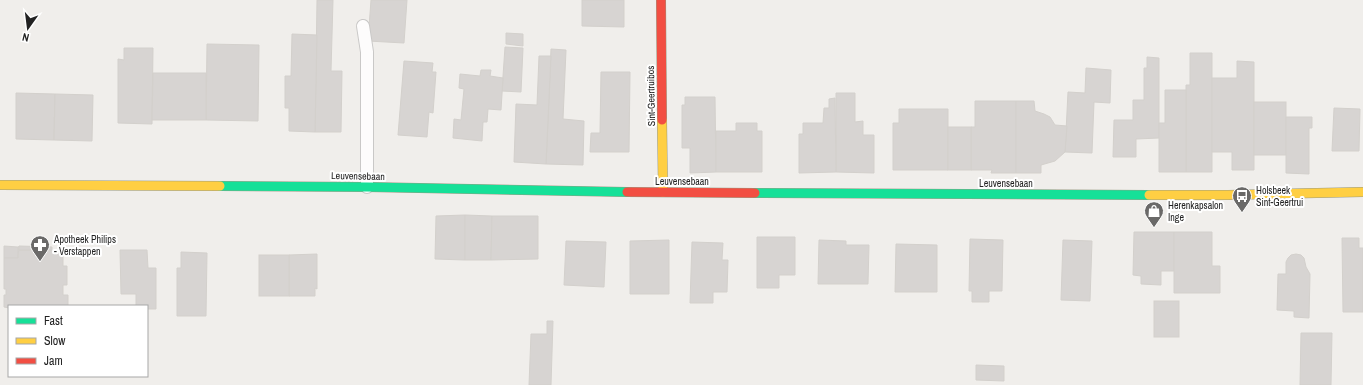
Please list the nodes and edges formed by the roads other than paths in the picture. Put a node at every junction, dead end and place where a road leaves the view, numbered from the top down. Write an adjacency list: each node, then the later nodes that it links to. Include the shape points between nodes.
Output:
1 (661, 0): 5 (street, Sint-Geertruibos)
2 (362, 26): 4 (lane, via 367,52)
3 (0, 185): 4 (street, Leuvensebaan)
4 (366, 187): 5 (street, Leuvensebaan)
5 (663, 192): 6 (street, Leuvensebaan, via 1228,195)
6 (1363, 192)

